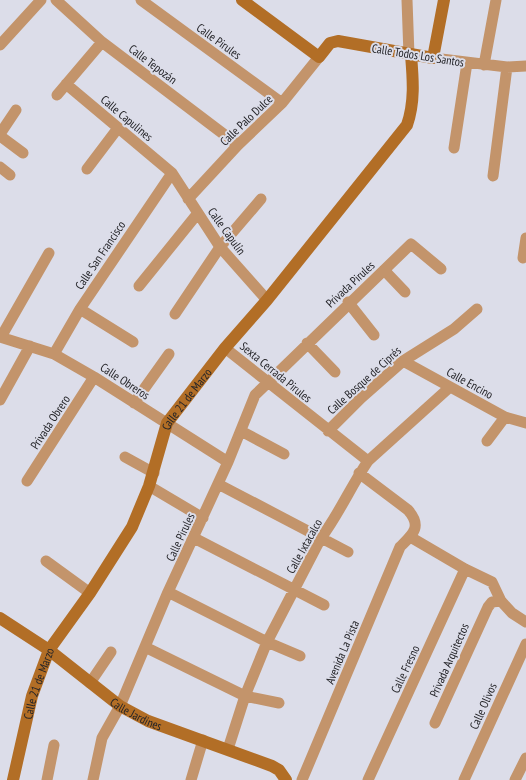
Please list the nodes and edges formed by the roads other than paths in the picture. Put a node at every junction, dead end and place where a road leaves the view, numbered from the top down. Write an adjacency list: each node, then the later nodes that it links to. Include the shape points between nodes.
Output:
1 (41, 0): 9 (street)
2 (56, 0): 8 (street, Calle Tepozán)
3 (141, 0): 19 (street, Calle Pirules)
4 (242, 0): 11 (street)
5 (407, 0): 10 (street, Calle 21 de Marzo)
6 (444, 0): 12 (street)
7 (496, 0): 14 (street)
8 (102, 42): 17 (street); 23 (street, Calle Tepozán)
9 (0, 45)
10 (410, 55): 11 (street, Calle Todos Los Santos, via 338,41 330,43); 12 (street, Calle Todos Los Santos); 42 (street, Calle 21 de Marzo, via 414,84 412,110 407,125)
11 (319, 57): 19 (street, Calle Palo Dulce)
12 (433, 58): 13 (street, Calle Todos Los Santos)
13 (466, 63): 14 (street, Calle Todos Los Santos); 24 (street)
14 (484, 65): 16 (street, Calle Todos Los Santos)
15 (526, 66): 16 (street, Calle Todos Los Santos)
16 (507, 67): 30 (street)
17 (66, 84): 18 (street); 21 (street, Calle Capulines)
18 (57, 95)
19 (282, 103): 23 (street, Calle Palo Dulce)
20 (16, 110): 22 (street)
21 (118, 128): 27 (street); 28 (street, Calle Capulines)
22 (0, 135): 25 (street)
23 (238, 145): 31 (street, Calle Palo Dulce)
24 (454, 148)
25 (23, 153)
26 (0, 167): 29 (street)
27 (87, 169)
28 (172, 173): 31 (street, Calle Capulín); 44 (street, Calle San Francisco)
29 (10, 175)
30 (493, 176)
31 (188, 199): 33 (street, Calle Capulín)
32 (261, 199): 35 (street)
33 (198, 213): 35 (street, Calle Capulín); 40 (street)
34 (526, 238): 37 (street)
35 (220, 247): 42 (street, Calle Capulín); 46 (street)
36 (49, 253): 48 (street)
37 (523, 258)
38 (441, 269): 39 (street, Privada Pirules, via 411,244)
39 (384, 270): 41 (street); 43 (street, Privada Pirules)
40 (139, 286)
41 (405, 292)
42 (267, 300): 52 (street, Calle 21 de Marzo)
43 (348, 302): 47 (street); 50 (street, Privada Pirules)
44 (80, 309): 49 (street); 53 (street, Calle San Francisco)
45 (477, 309): 55 (street, Calle Bosque de Ciprés, via 454,329)
46 (176, 314)
47 (374, 335)
48 (1, 337): 51 (street, Calle Obreros)
49 (133, 342)
50 (307, 344): 56 (street); 58 (street, Privada Pirules)
51 (30, 346): 53 (street, Calle Obreros); 60 (street)
52 (225, 348): 58 (street, Sexta Cerrada Pirules); 63 (street, Calle 21 de Marzo)
53 (54, 354): 57 (street, Calle Obreros)
54 (169, 354): 61 (street)
55 (403, 361): 59 (street, Calle Encino); 66 (street, Calle Bosque de Ciprés, via 360,398)
56 (335, 372)
57 (94, 377): 61 (street, Calle Obreros); 74 (street, Privada Obrero)
58 (267, 382): 65 (street, Calle Pirules, via 255,395); 66 (street, Sexta Cerrada Pirules)
59 (450, 387): 62 (street, Calle Encino); 70 (street, Calle Ixtacalco)
60 (0, 400)
61 (134, 403): 63 (street, Calle Obreros)
62 (505, 417): 64 (street, Calle Encino); 67 (street)
63 (167, 423): 71 (street, Calle Obreros); 72 (street, Calle 21 de Marzo)
64 (526, 423)
65 (241, 431): 68 (street); 71 (street, Calle Pirules)
66 (328, 431): 70 (street, Sexta Cerrada Pirules)
67 (487, 441)
68 (284, 454)
69 (125, 457): 72 (street)
70 (368, 461): 73 (street, Calle Ixtacalco)
71 (228, 462): 75 (street, Calle Pirules)
72 (154, 473): 76 (street, Calle 21 de Marzo)
73 (359, 473): 79 (street, Calle Ixtacalco); 80 (street, via 414,516)
74 (27, 481)
75 (218, 484): 77 (street, Calle Pirules); 79 (street)
76 (150, 486): 77 (street); 86 (street, Calle 21 de Marzo, via 132,527)
77 (203, 518): 78 (street, Calle Pirules)
78 (194, 538): 84 (street); 85 (street, Calle Pirules)
79 (321, 538): 81 (street); 84 (street, Calle Ixtacalco)
80 (412, 538): 83 (street); 111 (street, Avenida La Pista, via 400,547)
81 (348, 552)
82 (46, 561): 86 (street)
83 (465, 569): 87 (street, via 492,582); 112 (street, Calle Fresno)
84 (294, 590): 88 (street); 91 (street, Calle Ixtacalco)
85 (168, 592): 91 (street); 93 (street, Calle Pirules)
86 (90, 593): 94 (street, Calle 21 de Marzo)
87 (501, 601): 90 (street, via 512,613); 101 (street, Privada Arquitectos, via 492,602 488,606)
88 (324, 605)
89 (0, 618): 94 (street, Calle Jardines)
90 (526, 622)
91 (267, 642): 96 (street); 98 (street, Calle Ixtacalco)
92 (526, 644): 113 (street, Calle Olivos)
93 (145, 647): 98 (street); 100 (street, Calle Pirules)
94 (49, 650): 97 (street, Calle Jardines); 106 (street, Calle 21 de Marzo, via 32,696)
95 (111, 652): 97 (street)
96 (300, 656)
97 (90, 682): 100 (street, Calle Jardines)
98 (245, 696): 99 (street); 104 (street, Calle Ixtacalco)
99 (279, 703)
100 (120, 706): 102 (street, Calle Jardines, via 148,720); 108 (street, Calle Pirules, via 102,738)
101 (434, 724)
102 (204, 740): 104 (street, Calle Jardines); 109 (street)
103 (54, 745): 107 (street)
104 (228, 749): 110 (street, Calle Jardines, via 272,766 279,770)
105 (526, 758): 114 (street)
106 (13, 780)
107 (47, 780)
108 (93, 780)
109 (191, 780)
110 (286, 780)
111 (302, 780)
112 (368, 780)
113 (464, 780)
114 (516, 780)

